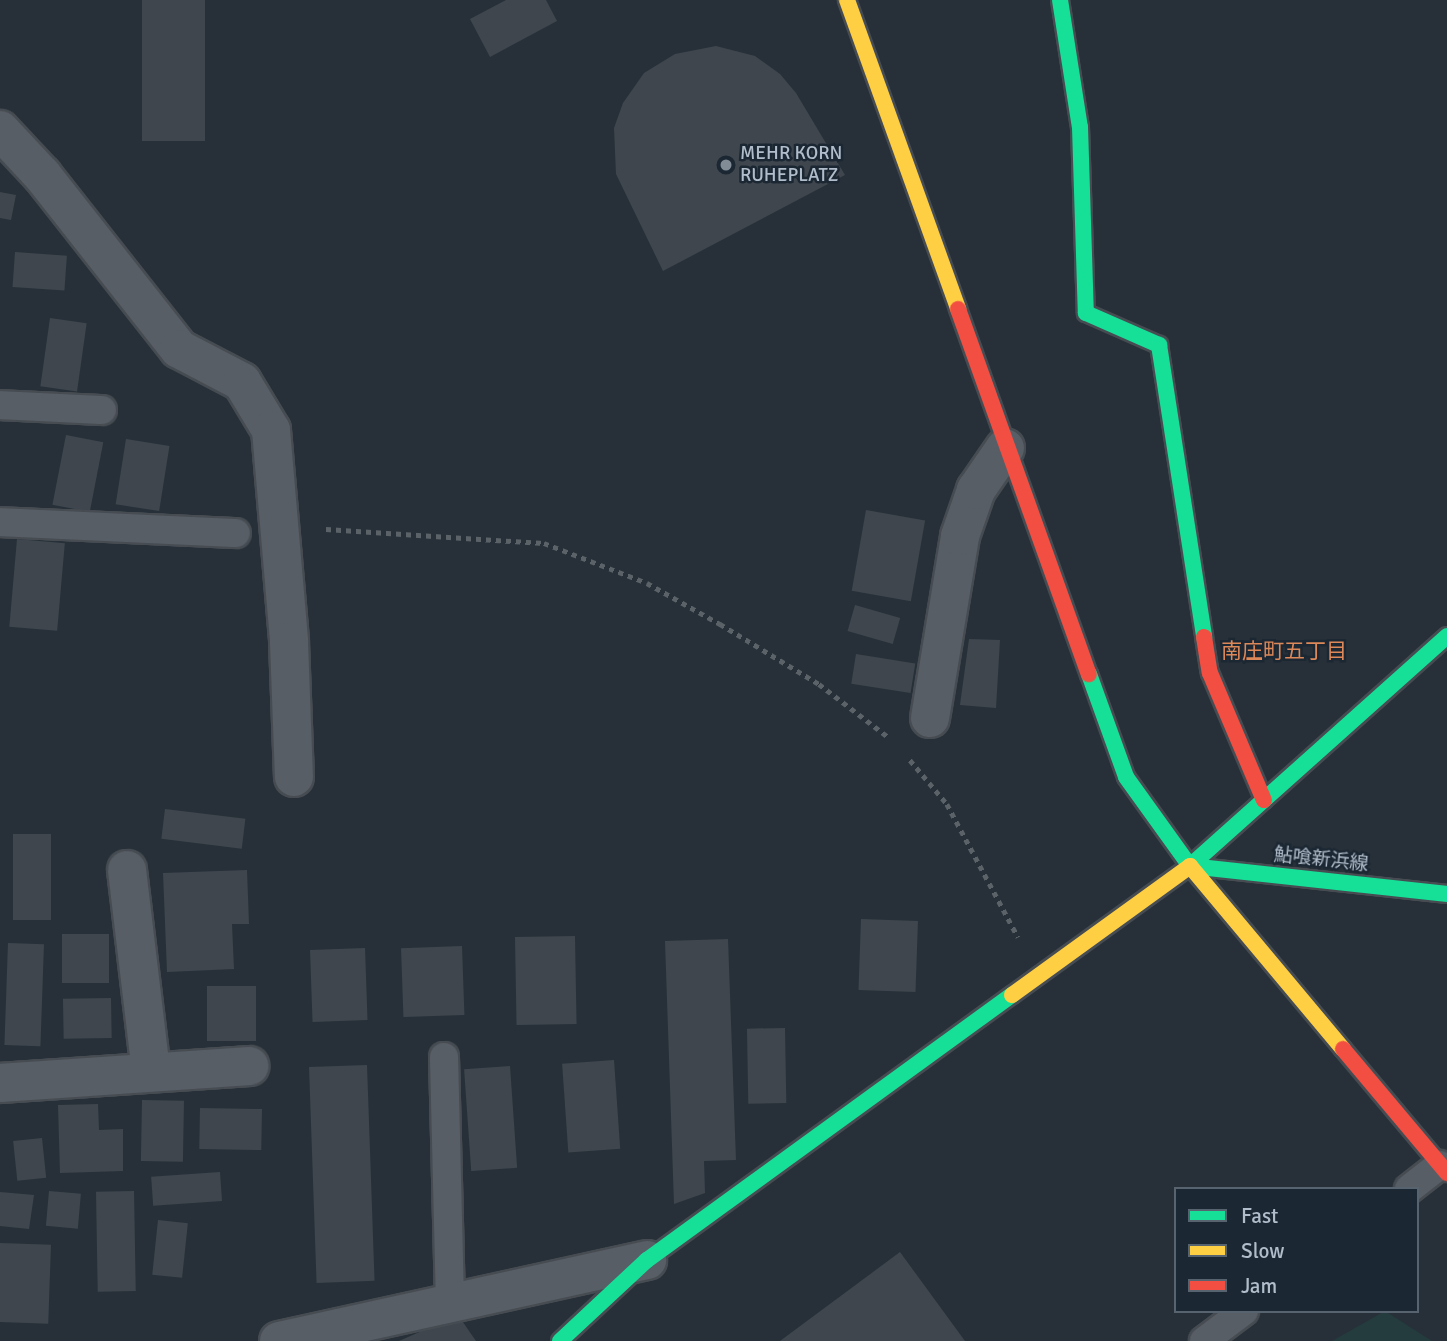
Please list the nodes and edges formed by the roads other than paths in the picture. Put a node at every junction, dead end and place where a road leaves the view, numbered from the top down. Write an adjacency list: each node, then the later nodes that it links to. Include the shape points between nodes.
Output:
1 (847, 0): 6 (street)
2 (1060, 0): 12 (street, via 1080,127 1086,313 1159,345 1210,673)
3 (0, 130): 11 (street, via 42,175 179,349 242,382 271,430)
4 (0, 405): 5 (lane)
5 (102, 411)
6 (1005, 448): 10 (street, via 976,490 960,536); 13 (street, via 1126,777)
7 (0, 522): 8 (lane)
8 (236, 533)
9 (1447, 636): 12 (street)
10 (930, 718)
11 (294, 777)
12 (1264, 800): 13 (street)
13 (1190, 866): 15 (street, 鮎喰新浜線); 20 (street); 22 (street)
14 (127, 870): 18 (street)
15 (1447, 894)
16 (444, 1057): 23 (lane)
17 (249, 1066): 18 (street)
18 (152, 1072): 19 (street)
19 (0, 1083)
20 (1444, 1169): 21 (lane)
21 (1412, 1187)
22 (647, 1260): 23 (street); 26 (street)
23 (450, 1303): 25 (street)
24 (1241, 1313): 27 (lane)
25 (279, 1341)
26 (560, 1341)
27 (1204, 1341)

